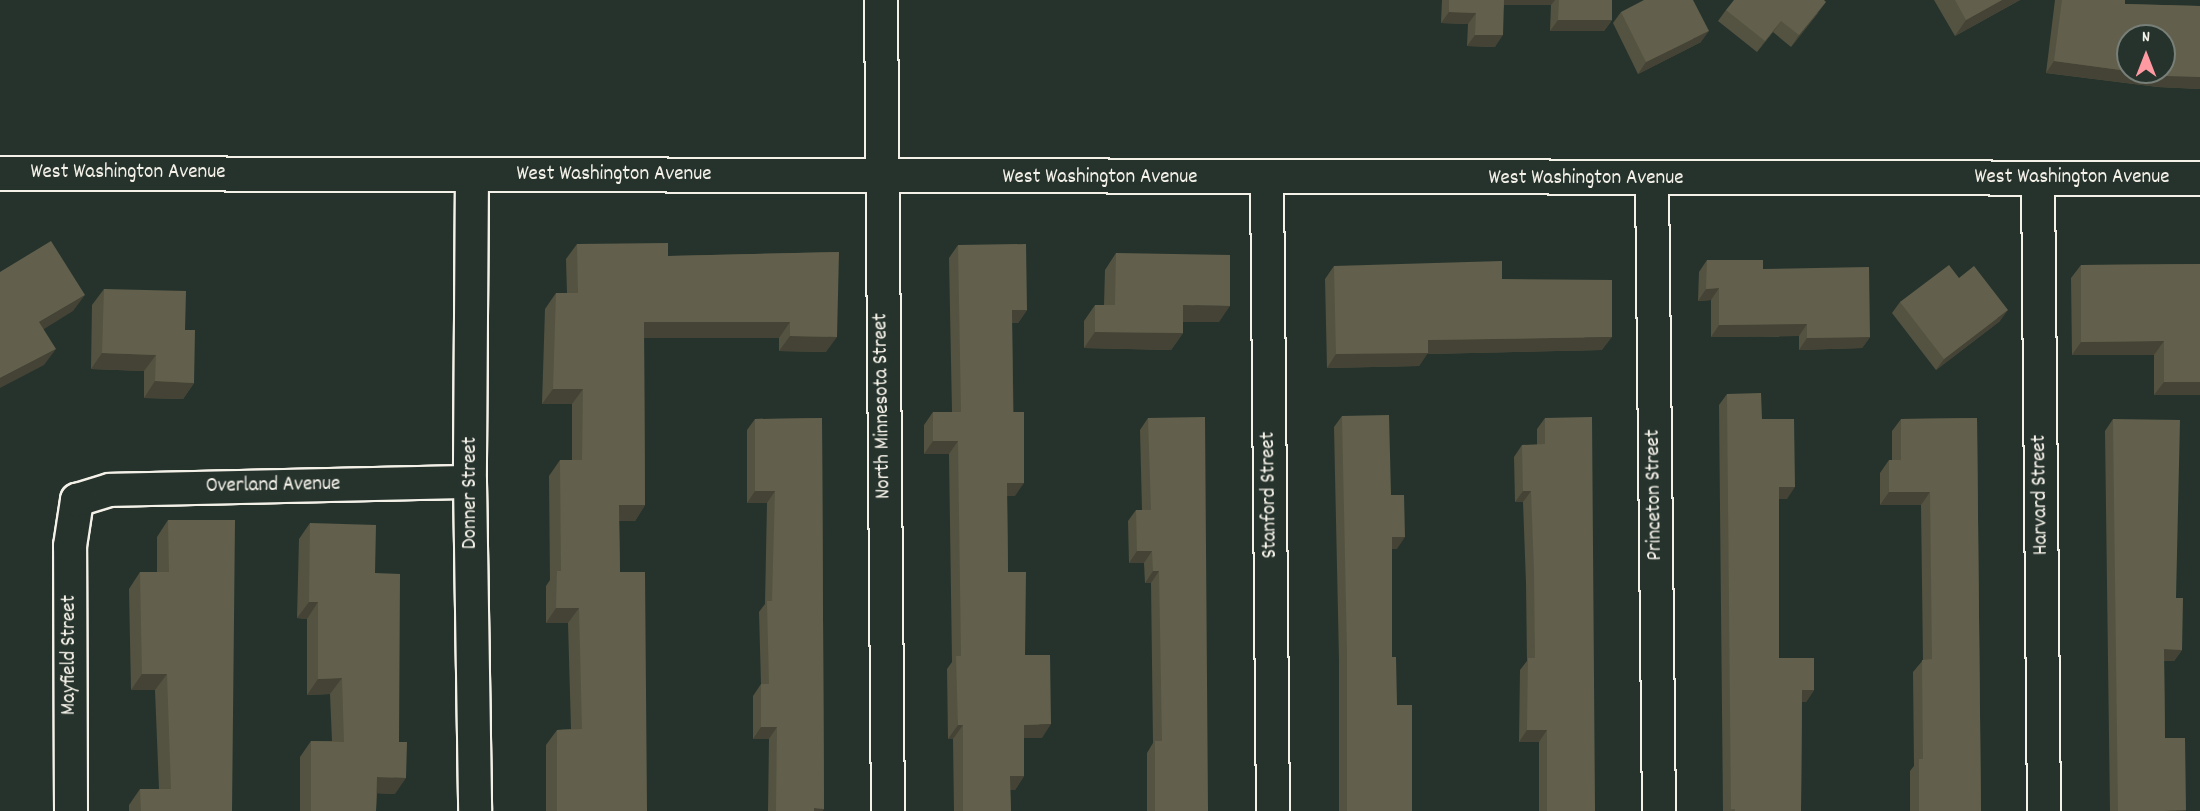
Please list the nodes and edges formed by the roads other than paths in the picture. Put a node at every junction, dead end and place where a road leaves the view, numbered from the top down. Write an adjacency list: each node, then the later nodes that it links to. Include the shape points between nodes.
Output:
1 (882, 0): 4 (street, North Minnesota Street)
2 (0, 173): 3 (main road, West Washington Avenue)
3 (472, 174): 4 (main road, West Washington Avenue); 9 (street, Donner Street)
4 (881, 177): 7 (main road, West Washington Avenue); 13 (street, North Minnesota Street)
5 (2038, 178): 6 (main road, West Washington Avenue); 8 (main road, West Washington Avenue); 16 (street, Harvard Street)
6 (2200, 178)
7 (1267, 179): 8 (main road, West Washington Avenue); 14 (street, Stanford Street)
8 (1652, 179): 15 (street, Princeton Street)
9 (470, 482): 10 (street, Overland Avenue, via 110,490); 12 (street, Donner Street)
10 (77, 500): 11 (street, Mayfield Street, via 70,546)
11 (71, 811)
12 (475, 811)
13 (888, 811)
14 (1273, 811)
15 (1659, 811)
16 (2044, 811)

